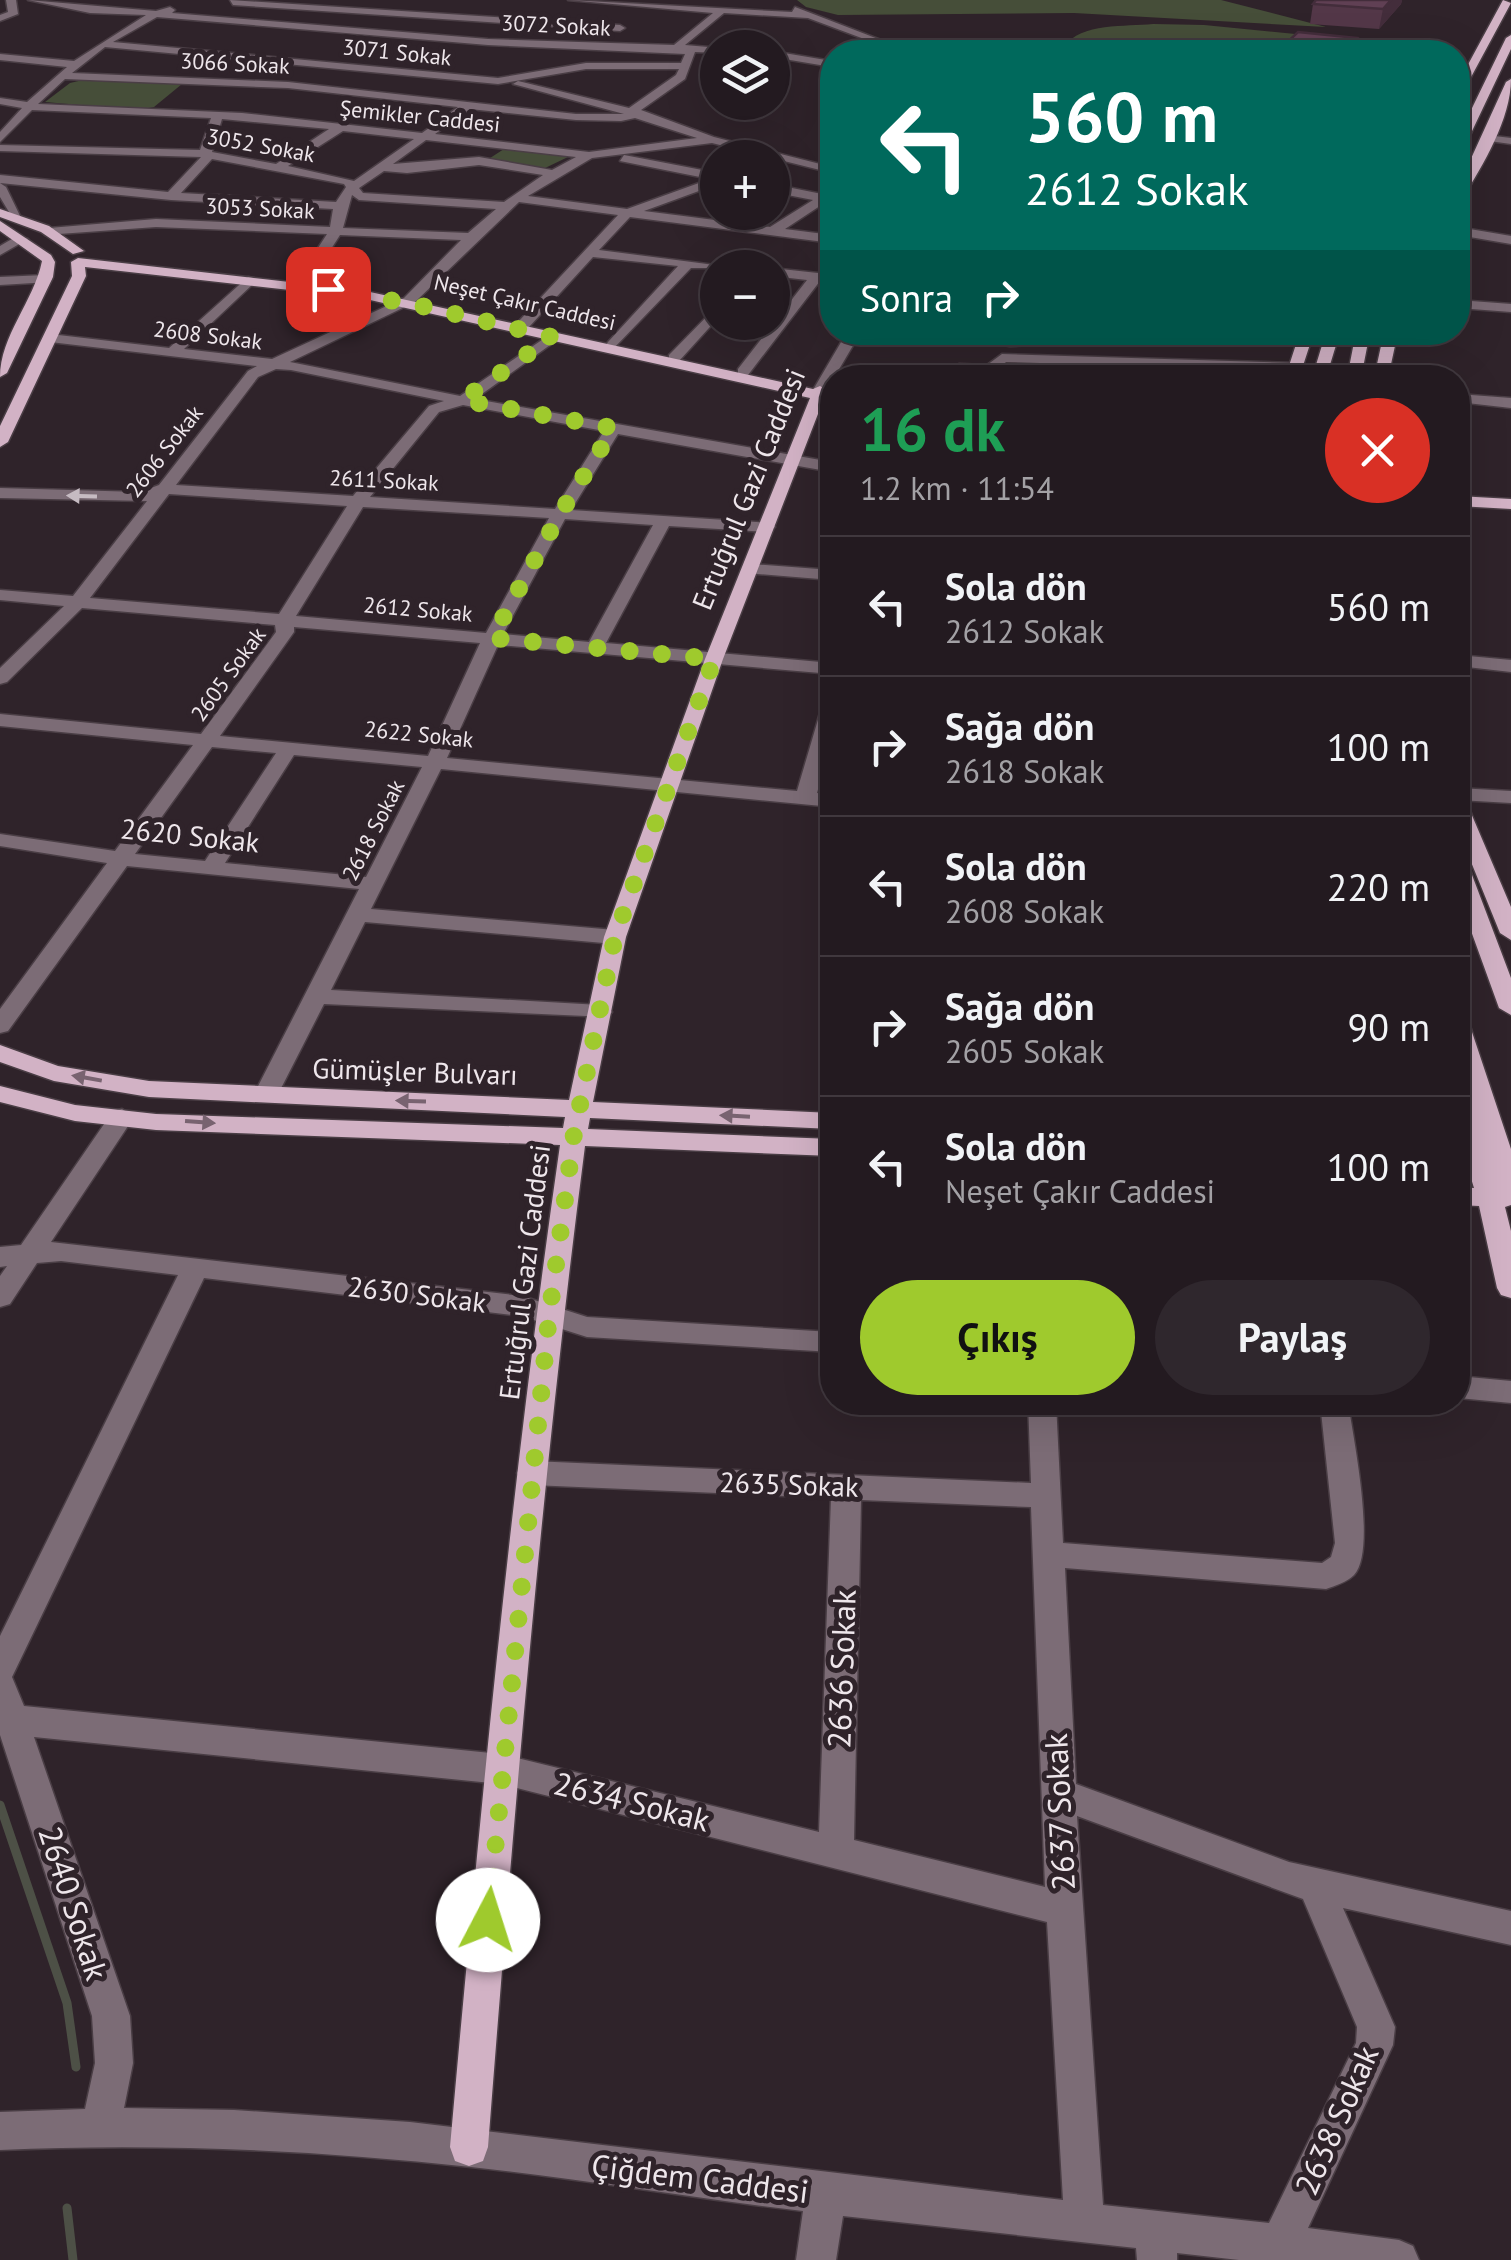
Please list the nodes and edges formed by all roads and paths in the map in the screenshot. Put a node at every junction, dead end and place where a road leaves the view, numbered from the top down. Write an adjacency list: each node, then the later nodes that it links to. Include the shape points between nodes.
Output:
1 (11, 0): 13 (street, via 13,14)
2 (33, 0): 11 (street)
3 (573, 0): 8 (street)
4 (779, 0): 12 (street)
5 (1508, 0): 34 (main road)
6 (239, 1): 7 (street); 15 (street)
7 (216, 4)
8 (644, 5): 10 (street); 15 (street)
9 (199, 6): 11 (street)
10 (720, 11): 12 (street); 24 (street, via 679,45)
11 (157, 13): 14 (street); 19 (street, 3072 Sokak)
12 (801, 17): 16 (street); 18 (street)
13 (0, 18)
14 (141, 20): 17 (street); 21 (street)
15 (620, 28): 23 (street)
16 (784, 28)
17 (128, 34): 21 (street); 22 (street, via 489,69 562,60)
18 (870, 40)
19 (488, 42): 22 (street, 3072 Sokak); 27 (street)
20 (1510, 42): 58 (main road)
21 (104, 46): 28 (street, 3071 Sokak); 31 (street)
22 (582, 48): 23 (street, 3072 Sokak)
23 (610, 48): 24 (street, 3072 Sokak)
24 (685, 49): 25 (street, 3072 Sokak); 32 (street)
25 (700, 49)
26 (0, 56): 31 (street)
27 (492, 56)
28 (220, 57): 33 (street, 3071 Sokak); 38 (street)
29 (790, 57): 30 (street)
30 (820, 62)
31 (80, 66): 35 (street)
32 (686, 66): 36 (street, 3071 Sokak, via 586,66); 52 (street)
33 (383, 70): 36 (street, 3071 Sokak); 41 (street)
34 (1470, 70)
35 (66, 76): 38 (street, 3066 Sokak); 42 (street)
36 (503, 80): 43 (street)
37 (1511, 82): 45 (main road)
38 (184, 85): 39 (street, 3066 Sokak)
39 (288, 85): 41 (street, 3066 Sokak); 49 (street)
40 (28, 89): 42 (street)
41 (349, 90): 44 (street, 3066 Sokak)
42 (46, 92): 48 (street)
43 (571, 95): 51 (street); 52 (street)
44 (427, 98): 47 (street, 3066 Sokak); 49 (street, via 386,125)
45 (1508, 98): 55 (main road)
46 (0, 103): 48 (street, Şemikler Caddesi)
47 (472, 103): 51 (street, 3066 Sokak); 62 (street)
48 (30, 104): 50 (street, Şemikler Caddesi); 61 (street)
49 (247, 107): 53 (street, via 170,102)
50 (125, 112): 53 (street, Şemikler Caddesi); 70 (street)
51 (536, 112): 56 (street, 3066 Sokak); 67 (street)
52 (636, 112): 56 (street, 3066 Sokak); 63 (street)
53 (154, 114): 54 (street, Şemikler Caddesi)
54 (218, 115): 59 (street, Şemikler Caddesi); 72 (street)
55 (1496, 116): 57 (street); 64 (main road)
56 (593, 118): 71 (street)
57 (1511, 118)
58 (1470, 124)
59 (339, 128): 62 (street, Şemikler Caddesi); 76 (street)
60 (727, 130): 63 (street)
61 (0, 138)
62 (426, 138): 67 (street, Şemikler Caddesi); 77 (street)
63 (707, 138): 65 (street, Şemikler Caddesi); 74 (street, Şemikler Caddesi)
64 (1486, 138): 66 (street); 81 (main road)
65 (714, 140)
66 (1511, 141)
67 (475, 142): 71 (street, Şemikler Caddesi)
68 (0, 148): 69 (street, 3052 Sokak)
69 (72, 149): 70 (street, 3052 Sokak); 92 (street)
70 (121, 149): 72 (street, 3052 Sokak)
71 (552, 151): 73 (street, Şemikler Caddesi)
72 (205, 154): 76 (street, 3052 Sokak); 87 (street)
73 (590, 155): 74 (street, Şemikler Caddesi); 79 (street)
74 (605, 155): 80 (street)
75 (790, 160): 78 (street, Şemikler Caddesi)
76 (280, 166): 85 (street, 3052 Sokak)
77 (380, 167): 79 (street, via 480,161); 85 (street)
78 (820, 167)
79 (550, 173): 89 (street)
80 (700, 174)
81 (1470, 176)
82 (0, 178): 92 (street)
83 (700, 185): 93 (street)
84 (0, 187): 95 (street)
85 (352, 187): 89 (street, 3052 Sokak, via 358,196); 91 (street)
86 (790, 192): 88 (street)
87 (170, 196): 91 (street); 92 (street)
88 (820, 199)
89 (509, 202): 93 (street); 101 (street)
90 (820, 204): 98 (street)
91 (340, 206): 97 (street)
92 (104, 207): 97 (street, 3053 Sokak); 99 (street, 3053 Sokak)
93 (627, 212): 98 (street); 106 (street)
94 (0, 213): 95 (main road)
95 (18, 217): 99 (main road)
96 (0, 225): 102 (main road)
97 (336, 231): 101 (street, 3053 Sokak); 115 (street)
98 (773, 231): 105 (street)
99 (49, 232): 107 (main road)
100 (1470, 233): 103 (street)
101 (469, 237): 116 (street)
102 (22, 239): 104 (street); 108 (main road)
103 (1511, 240)
104 (0, 251)
105 (819, 251): 111 (street); 134 (street)
106 (588, 253): 109 (street); 119 (street)
107 (81, 255): 108 (main road, via 58,252); 114 (main road, Neşet Çakır Caddesi); 115 (main road, Neşet Çakır Caddesi); 124 (main road, via 79,276)
108 (47, 260): 112 (main road)
109 (688, 263): 110 (street); 125 (street)
110 (700, 264)
111 (790, 264)
112 (45, 279): 113 (street); 123 (main road)
113 (0, 281)
114 (248, 281): 116 (main road, Neşet Çakır Caddesi); 127 (street)
115 (303, 282): 116 (main road, Neşet Çakır Caddesi)
116 (406, 300): 119 (main road, Neşet Çakır Caddesi); 121 (main road, Neşet Çakır Caddesi); 130 (street, 2606 Sokak)
117 (1470, 305): 118 (street)
118 (1511, 308)
119 (524, 324): 125 (main road, Neşet Çakır Caddesi)
120 (700, 329): 128 (street)
121 (552, 337): 137 (main road, Neşet Çakır Caddesi); 139 (street, 2605 Sokak)
122 (0, 338): 123 (street)
123 (17, 338): 135 (main road)
124 (50, 338): 127 (street, 2608 Sokak); 143 (main road)
125 (613, 344): 128 (main road, Neşet Çakır Caddesi)
126 (1087, 345): 129 (street)
127 (172, 353): 130 (street, 2608 Sokak)
128 (674, 358): 134 (main road, Neşet Çakır Caddesi)
129 (1108, 360): 131 (street, via 1002,358); 132 (street); 133 (street)
130 (270, 365): 139 (street, 2608 Sokak); 146 (street, 2606 Sokak, via 253,374)
131 (994, 365)
132 (1115, 365)
133 (1186, 365)
134 (743, 372): 136 (main road, Neşet Çakır Caddesi)
135 (0, 373)
136 (820, 392)
137 (820, 393)
138 (1470, 399): 140 (street)
139 (462, 400): 142 (street, 2608 Sokak); 148 (street, 2605 Sokak, via 434,408)
140 (1511, 403)
141 (820, 406): 144 (main road, Ertuğrul Gazi Caddesi)
142 (614, 428): 144 (street, 2608 Sokak); 151 (street, 2618 Sokak)
143 (0, 442)
144 (792, 462): 145 (street, 2608 Sokak); 153 (main road, Ertuğrul Gazi Caddesi)
145 (820, 466)
146 (162, 488): 147 (street, 2611 Sokak, one-way to 147, via 142,498); 148 (street, 2611 Sokak); 157 (street, 2606 Sokak)
147 (0, 493)
148 (358, 501): 151 (street, 2611 Sokak); 158 (street, 2605 Sokak)
149 (1470, 502): 150 (main road)
150 (1511, 504)
151 (561, 512): 152 (street, 2611 Sokak); 159 (street, 2618 Sokak)
152 (664, 519): 153 (street, 2611 Sokak); 160 (street)
153 (767, 527): 154 (main road, Ertuğrul Gazi Caddesi)
154 (751, 569): 155 (street); 161 (main road, Ertuğrul Gazi Caddesi)
155 (820, 574)
156 (0, 595): 157 (street, 2612 Sokak)
157 (76, 604): 158 (street, 2612 Sokak); 165 (street, 2606 Sokak)
158 (284, 620): 159 (street, 2612 Sokak); 167 (street, 2605 Sokak, via 285,632)
159 (492, 638): 160 (street, 2612 Sokak); 170 (street, 2618 Sokak)
160 (596, 647): 161 (street, 2612 Sokak)
161 (714, 659): 164 (street, 2612 Sokak); 171 (main road, Ertuğrul Gazi Caddesi)
162 (1470, 663): 163 (street)
163 (1511, 666)
164 (820, 668)
165 (0, 678)
166 (0, 720): 167 (street, 2622 Sokak)
167 (209, 739): 168 (street, 2622 Sokak); 178 (street, 2605 Sokak)
168 (290, 746): 170 (street, 2622 Sokak); 179 (street)
169 (820, 746): 174 (street)
170 (436, 760): 171 (street, 2622 Sokak); 180 (street, 2618 Sokak)
171 (666, 786): 174 (street, 2622 Sokak); 184 (main road, Ertuğrul Gazi Caddesi)
172 (1470, 794): 173 (street)
173 (1511, 796)
174 (804, 799): 175 (street, 2622 Sokak)
175 (820, 800)
176 (1470, 835): 183 (main road)
177 (0, 840): 178 (street, 2620 Sokak)
178 (123, 859): 179 (street, 2620 Sokak); 188 (street, 2605 Sokak)
179 (211, 868): 180 (street, 2620 Sokak)
180 (374, 884): 182 (street, 2618 Sokak)
181 (1470, 899): 186 (main road)
182 (359, 915): 184 (street); 185 (street, 2618 Sokak)
183 (1511, 933)
184 (615, 937): 187 (main road, Ertuğrul Gazi Caddesi)
185 (317, 996): 187 (street); 192 (street, 2618 Sokak)
186 (1511, 1008)
187 (600, 1012): 193 (main road, Ertuğrul Gazi Caddesi)
188 (0, 1026)
189 (0, 1052): 192 (main road, Gümüşler Bulvarı, one-way to 189, via 149,1090 54,1073)
190 (1470, 1083): 199 (main road)
191 (0, 1094): 194 (main road, via 68,1112)
192 (265, 1096): 193 (main road, Gümüşler Bulvarı, one-way to 192)
193 (581, 1107): 195 (main road, Gümüşler Bulvarı, one-way to 193); 197 (main road, Ertuğrul Gazi Caddesi)
194 (122, 1117): 197 (main road, one-way to 197); 202 (street)
195 (820, 1120)
196 (1470, 1124): 199 (main road)
197 (574, 1134): 198 (main road); 206 (main road, Ertuğrul Gazi Caddesi)
198 (820, 1147)
199 (1486, 1159): 200 (main road)
200 (1504, 1195): 201 (main road); 204 (main road)
201 (1470, 1196)
202 (14, 1256): 203 (street, 2630 Sokak, via 61,1252); 205 (street)
203 (195, 1268): 206 (street, 2630 Sokak, via 522,1306); 216 (street)
204 (1511, 1288)
205 (0, 1297)
206 (549, 1316): 207 (street, 2630 Sokak, via 587,1327); 212 (main road, Ertuğrul Gazi Caddesi)
207 (820, 1341)
208 (1470, 1388): 209 (street)
209 (1511, 1392)
210 (1043, 1415): 214 (street, 2637 Sokak)
211 (1335, 1415): 215 (street, via 1350,1543 1344,1565 1326,1576)
212 (532, 1473): 213 (street, 2635 Sokak); 219 (main road, Ertuğrul Gazi Caddesi)
213 (846, 1487): 214 (street, 2635 Sokak); 221 (street, 2636 Sokak)
214 (1046, 1496): 215 (street, 2637 Sokak)
215 (1046, 1554): 220 (street, 2637 Sokak)
216 (0, 1669)
217 (0, 1685): 218 (street, 2640 Sokak)
218 (14, 1720): 219 (street, 2634 Sokak); 225 (street, 2640 Sokak, via 111,2016 114,2063)
219 (501, 1768): 221 (street, 2634 Sokak); 227 (main road, Ertuğrul Gazi Caddesi)
220 (1059, 1794): 222 (street); 223 (street, 2637 Sokak)
221 (836, 1852): 223 (street, 2634 Sokak)
222 (1315, 1885): 224 (street); 231 (street, 2638 Sokak, via 1376,2027 1374,2045)
223 (1064, 1908): 229 (street, 2637 Sokak)
224 (1511, 1928)
225 (101, 2125): 226 (street, Çiğdem Caddesi); 227 (street, Çiğdem Caddesi)
226 (0, 2131)
227 (469, 2147): 228 (street, Çiğdem Caddesi)
228 (826, 2194): 229 (street, Çiğdem Caddesi); 232 (street)
229 (1084, 2220): 230 (street, Çiğdem Caddesi)
230 (1156, 2244): 231 (street, Çiğdem Caddesi)
231 (1280, 2244): 233 (street, Çiğdem Caddesi)
232 (816, 2260)
233 (1399, 2260)

